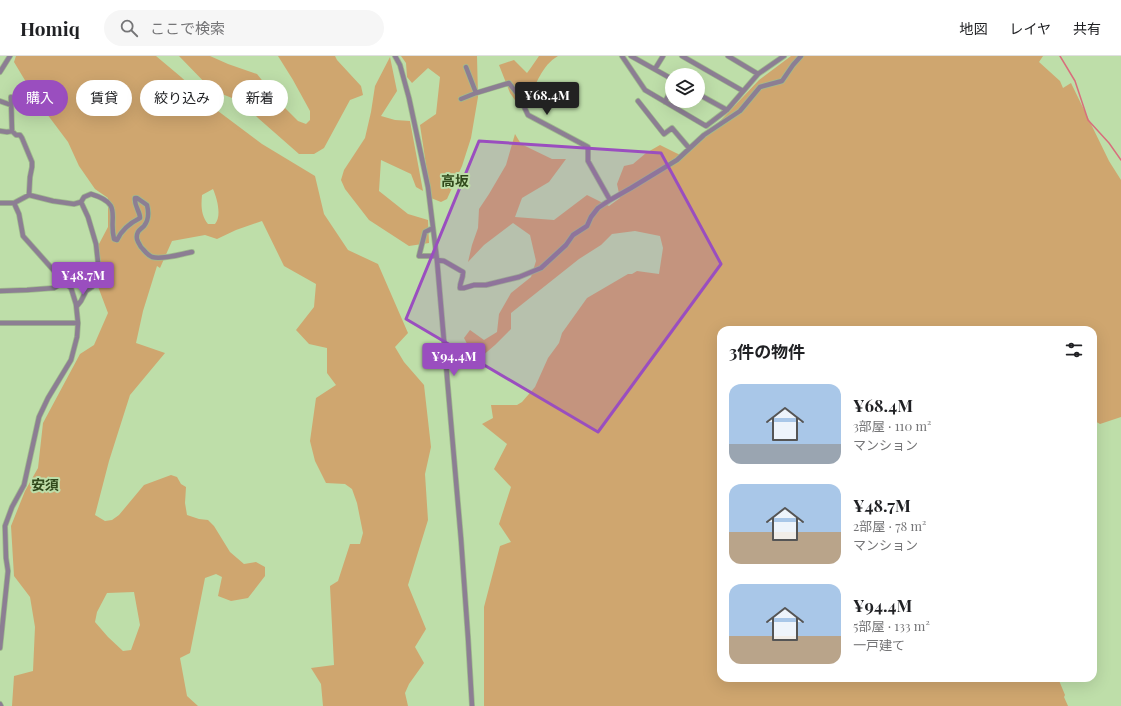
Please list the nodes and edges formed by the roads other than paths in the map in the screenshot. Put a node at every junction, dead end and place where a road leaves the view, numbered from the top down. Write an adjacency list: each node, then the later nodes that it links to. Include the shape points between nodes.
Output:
1 (10, 56): 14 (street)
2 (395, 56): 36 (street, via 409,98 428,187)
3 (622, 56): 24 (street, via 644,90)
4 (631, 56): 13 (street)
5 (663, 56): 13 (street)
6 (682, 56): 10 (street)
7 (728, 56): 15 (street)
8 (774, 56): 11 (street)
9 (801, 56): 30 (street, via 782,81 760,87 740,111)
10 (690, 58): 17 (street)
11 (782, 58): 15 (street)
12 (466, 67): 18 (street)
13 (655, 69): 16 (street)
14 (0, 72)
15 (758, 74): 17 (street)
16 (665, 75)
17 (743, 91): 27 (street)
18 (476, 93): 21 (street); 32 (street, via 508,83 519,96 528,116 588,147 588,161)
19 (11, 97): 25 (street)
20 (705, 98): 27 (street)
21 (461, 99)
22 (0, 101): 25 (street)
23 (638, 101): 30 (street, via 664,134 672,128)
24 (665, 102)
25 (11, 105): 29 (street)
26 (675, 108): 27 (street, via 706,126)
27 (727, 110)
28 (0, 131): 29 (street)
29 (12, 131): 31 (street, via 22,138 32,162)
30 (689, 148): 32 (street, via 677,160)
31 (29, 195): 33 (street, via 74,204); 35 (street)
32 (610, 200): 38 (street, via 598,208 587,226 573,235 541,268 519,277 460,288 463,272)
33 (81, 202): 37 (street, via 84,197 91,194 106,200 112,206 113,235 117,240 122,230 140,218 135,203 137,198 147,205 149,211 148,218 136,238 148,255 160,258); 41 (street, via 96,244 98,262 97,277)
34 (0, 203): 35 (street)
35 (14, 203): 39 (street, via 23,236)
36 (433, 228): 38 (street); 38 (street, via 425,232 419,256)
37 (192, 252)
38 (437, 258): 45 (street)
39 (64, 282): 40 (street, via 54,288); 41 (street, via 71,288)
40 (0, 291)
41 (77, 306): 43 (street)
42 (0, 323): 43 (street)
43 (78, 323): 44 (street, via 71,360 39,417 24,485 5,526 8,571)
44 (0, 648)
45 (472, 706)

